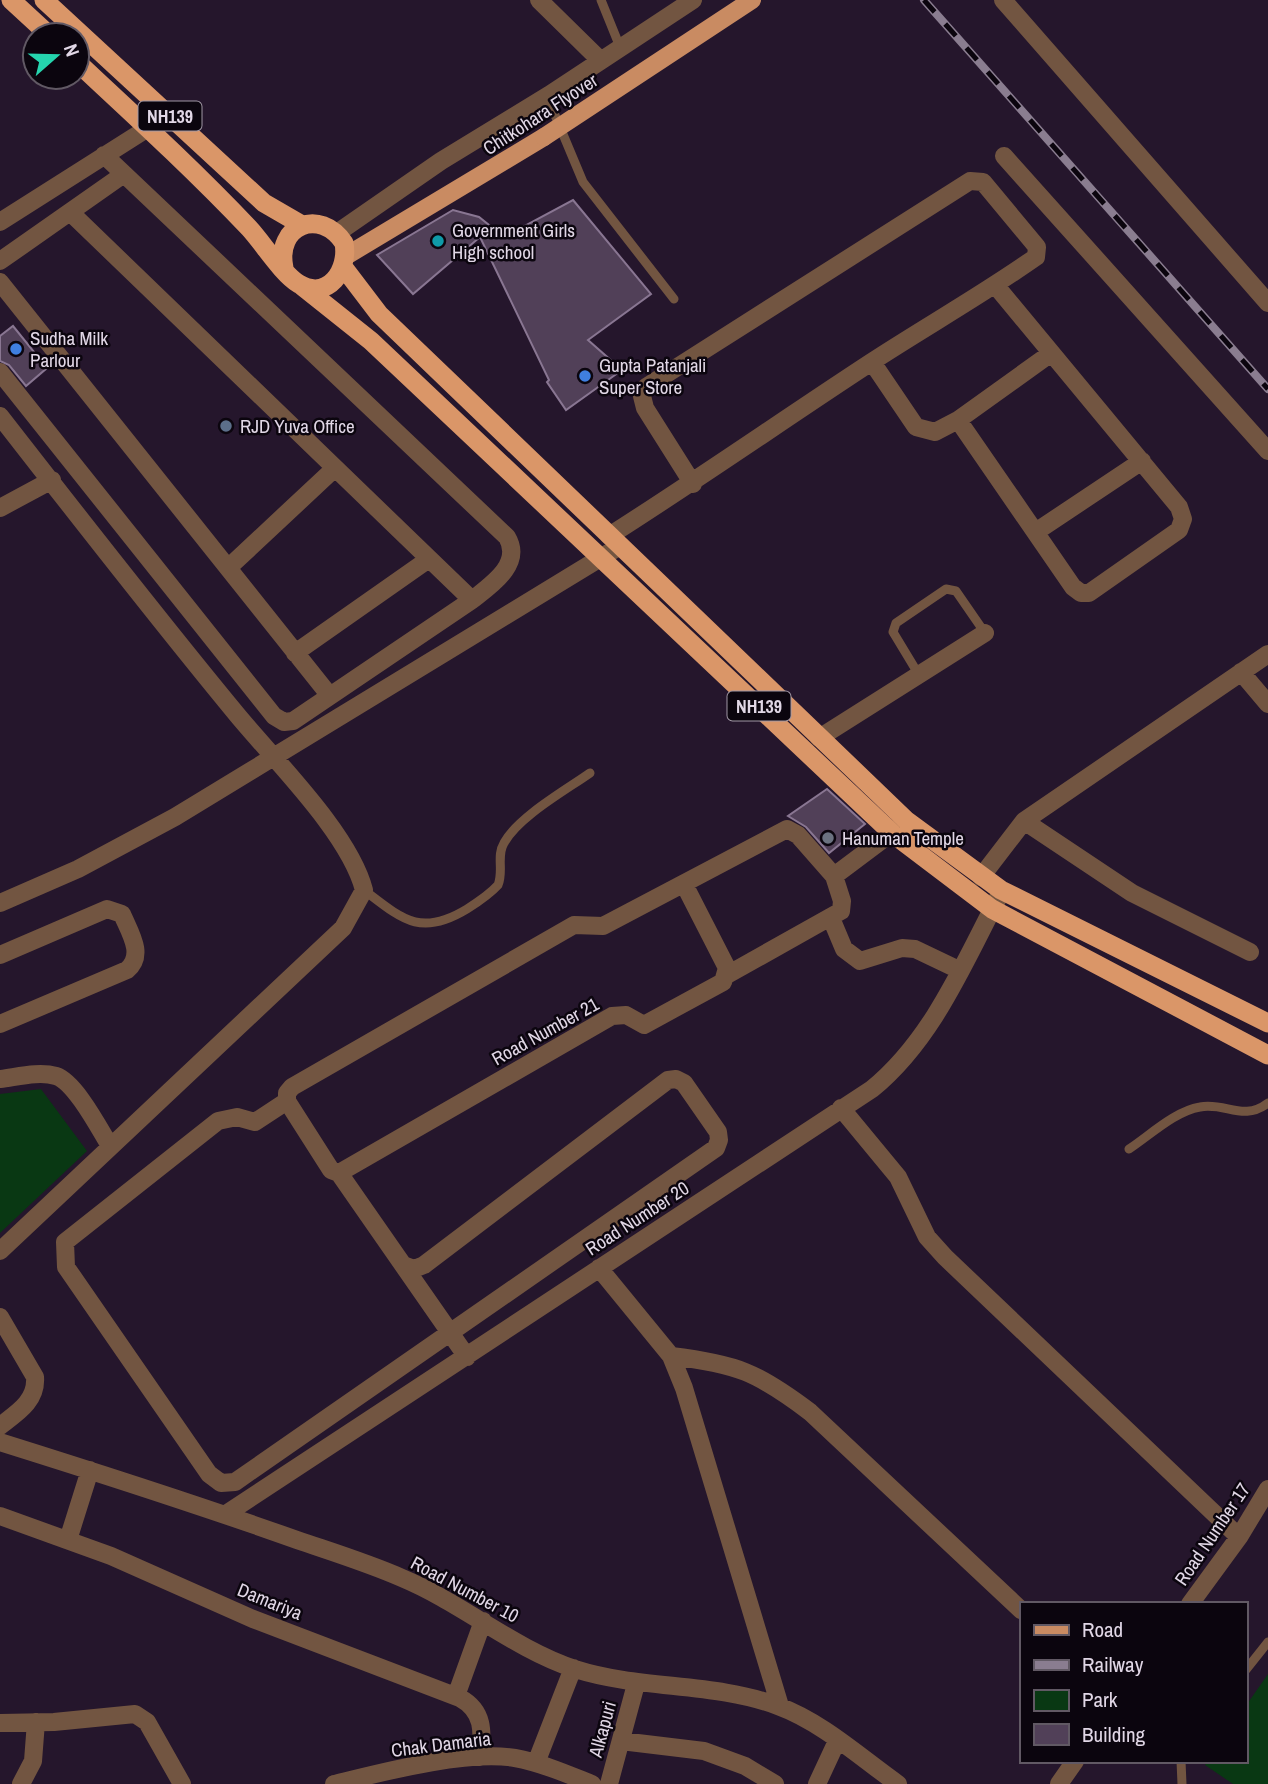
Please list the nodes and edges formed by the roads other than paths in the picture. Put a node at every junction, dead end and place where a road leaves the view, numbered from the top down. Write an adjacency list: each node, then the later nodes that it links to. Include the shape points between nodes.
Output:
1 (11, 0): 8 (highway)
2 (44, 0): 19 (highway, NH139, via 264,203)
3 (539, 0): 10 (street)
4 (601, 0): 9 (lane)
5 (693, 0): 9 (street)
6 (752, 0): 22 (main road, Chitkohara Flyover, bridge)
7 (1003, 0): 28 (street)
8 (34, 21)
9 (620, 47): 10 (street)
10 (600, 60): 12 (street)
11 (91, 75): 13 (highway, NH139)
12 (547, 96): 20 (street); 27 (lane, via 583,182)
13 (148, 128): 14 (street); 23 (highway, NH139)
14 (104, 155): 16 (street); 18 (street)
15 (1004, 156): 34 (street)
16 (124, 174): 17 (street); 45 (street, via 506,537 512,546 510,563)
17 (70, 212): 21 (street); 36 (street)
18 (0, 222)
19 (302, 226): 20 (highway, NH139, via 314,223); 23 (highway, via 284,243)
20 (337, 233): 22 (highway, NH139)
21 (0, 261)
22 (345, 262): 25 (highway, via 337,279 326,286); 41 (highway, NH139, via 379,314)
23 (284, 268): 25 (highway, NH139)
24 (0, 282): 44 (street)
25 (302, 286): 42 (highway, NH139, via 371,341)
26 (996, 286): 29 (street); 30 (street); 38 (street, via 1036,257 1037,247 983,182 970,181 646,387 642,396 645,408)
27 (674, 299)
28 (1268, 303)
29 (1050, 354): 33 (street); 35 (street)
30 (872, 362): 33 (street, via 916,427 935,432); 38 (street)
31 (0, 372): 51 (street, via 274,716 293,721)
32 (0, 416): 37 (street)
33 (958, 420): 40 (street)
34 (1268, 451)
35 (1142, 461): 40 (street); 40 (street, via 1179,507 1183,519 1179,530 1089,593 1073,587)
36 (335, 468): 43 (street); 44 (street)
37 (52, 480): 39 (street); 54 (street)
38 (693, 484): 41 (street)
39 (0, 508)
40 (1037, 531)
41 (615, 541): 42 (street); 53 (highway, NH139)
42 (602, 558): 54 (street); 57 (highway, NH139)
43 (429, 559): 45 (street); 47 (street)
44 (228, 568): 47 (street)
45 (472, 600): 51 (street)
46 (985, 633): 50 (street); 50 (lane, via 956,591 946,589 896,623 893,632)
47 (295, 653): 51 (street)
48 (1268, 654): 49 (street)
49 (1241, 673): 52 (street); 56 (street)
50 (919, 675): 53 (street)
51 (330, 696)
52 (1268, 704)
53 (819, 738): 57 (highway, NH139)
54 (274, 757): 61 (street, via 354,864); 63 (street, via 130,842)
55 (590, 773): 61 (lane, via 510,834 500,853 498,885 452,918 418,925)
56 (1024, 821): 59 (street); 66 (street, via 1132,893)
57 (900, 827): 58 (street); 59 (highway, NH139); 64 (highway, NH139)
58 (834, 876): 60 (street, via 798,835 787,829); 65 (street, via 842,901 841,911)
59 (981, 877): 62 (highway, NH139)
60 (684, 884): 69 (street); 74 (street, via 603,926 574,925 292,1087 286,1093)
61 (364, 890): 77 (street, via 343,928)
62 (1001, 890): 64 (street, Road Number 20); 70 (highway, NH139)
63 (0, 903)
64 (992, 909): 68 (street, Road Number 20); 72 (highway, NH139)
65 (831, 918): 68 (street, via 844,949 860,961 902,948 915,949); 69 (street, Road Number 21)
66 (1250, 952)
67 (0, 955): 71 (street, via 107,909 122,914 137,953 127,970)
68 (959, 970): 76 (street, Road Number 20, via 913,1049 893,1072)
69 (727, 975): 79 (street, Road Number 21, via 723,982 643,1025 626,1016 611,1016)
70 (1268, 1023)
71 (0, 1024)
72 (1268, 1055)
73 (0, 1079): 77 (street, via 58,1077 83,1104)
74 (287, 1101): 79 (street); 84 (street, via 255,1122 237,1117 218,1121 65,1242 66,1267 209,1474 221,1483 235,1482)
75 (1268, 1103): 78 (lane, via 1246,1113 1202,1106 1189,1110)
76 (841, 1108): 82 (street, Road Number 20); 93 (street, via 898,1177 927,1237 945,1257)
77 (110, 1146): 80 (street)
78 (1129, 1149)
79 (335, 1171): 81 (street)
80 (0, 1251)
81 (403, 1265): 84 (street); 84 (street, via 414,1269 424,1265 668,1080 684,1083 711,1122 719,1140 716,1148)
82 (599, 1268): 85 (street); 86 (street, Road Number 20)
83 (0, 1317): 87 (street, via 35,1377 36,1388 25,1406)
84 (450, 1333): 86 (street)
85 (671, 1356): 96 (street, via 719,1362 778,1388 810,1412); 103 (street)
86 (467, 1357): 91 (street, Road Number 20)
87 (0, 1426)
88 (0, 1442): 89 (street, Road Number 10)
89 (90, 1470): 91 (street, Road Number 10); 94 (street)
90 (1268, 1489): 93 (street, Road Number 17)
91 (226, 1514): 97 (street, Road Number 10, via 399,1577)
92 (0, 1516): 94 (street, Damariya)
93 (1238, 1537): 95 (street, Road Number 17)
94 (68, 1540): 102 (street, Damariya, via 253,1619)
95 (1191, 1602)
96 (1020, 1609)
97 (483, 1621): 99 (street, Road Number 10); 102 (street)
98 (1268, 1642): 100 (lane)
99 (573, 1668): 101 (street, Road Number 10); 109 (street)
100 (1247, 1668)
101 (636, 1684): 103 (street, Road Number 10, via 712,1692); 106 (street, Alkapuri)
102 (456, 1696): 108 (street, Damariya, via 476,1708)
103 (780, 1706): 107 (street, Road Number 10)
104 (36, 1722): 105 (street); 112 (street, via 33,1761); 113 (street, via 128,1714 142,1717)
105 (0, 1723)
106 (621, 1741): 116 (street, Alkapuri); 117 (street, via 704,1751 745,1766)
107 (836, 1741): 118 (street); 119 (street, Road Number 10)
108 (480, 1757): 109 (street, Chak Damaria); 114 (street, Chak Damaria)
109 (536, 1763): 115 (street, Chak Damaria)
110 (1074, 1763): 120 (street)
111 (1181, 1763): 121 (lane)
112 (21, 1784)
113 (182, 1784)
114 (334, 1784)
115 (592, 1784)
116 (609, 1784)
117 (775, 1784)
118 (817, 1784)
119 (898, 1784)
120 (1059, 1784)
121 (1182, 1784)

